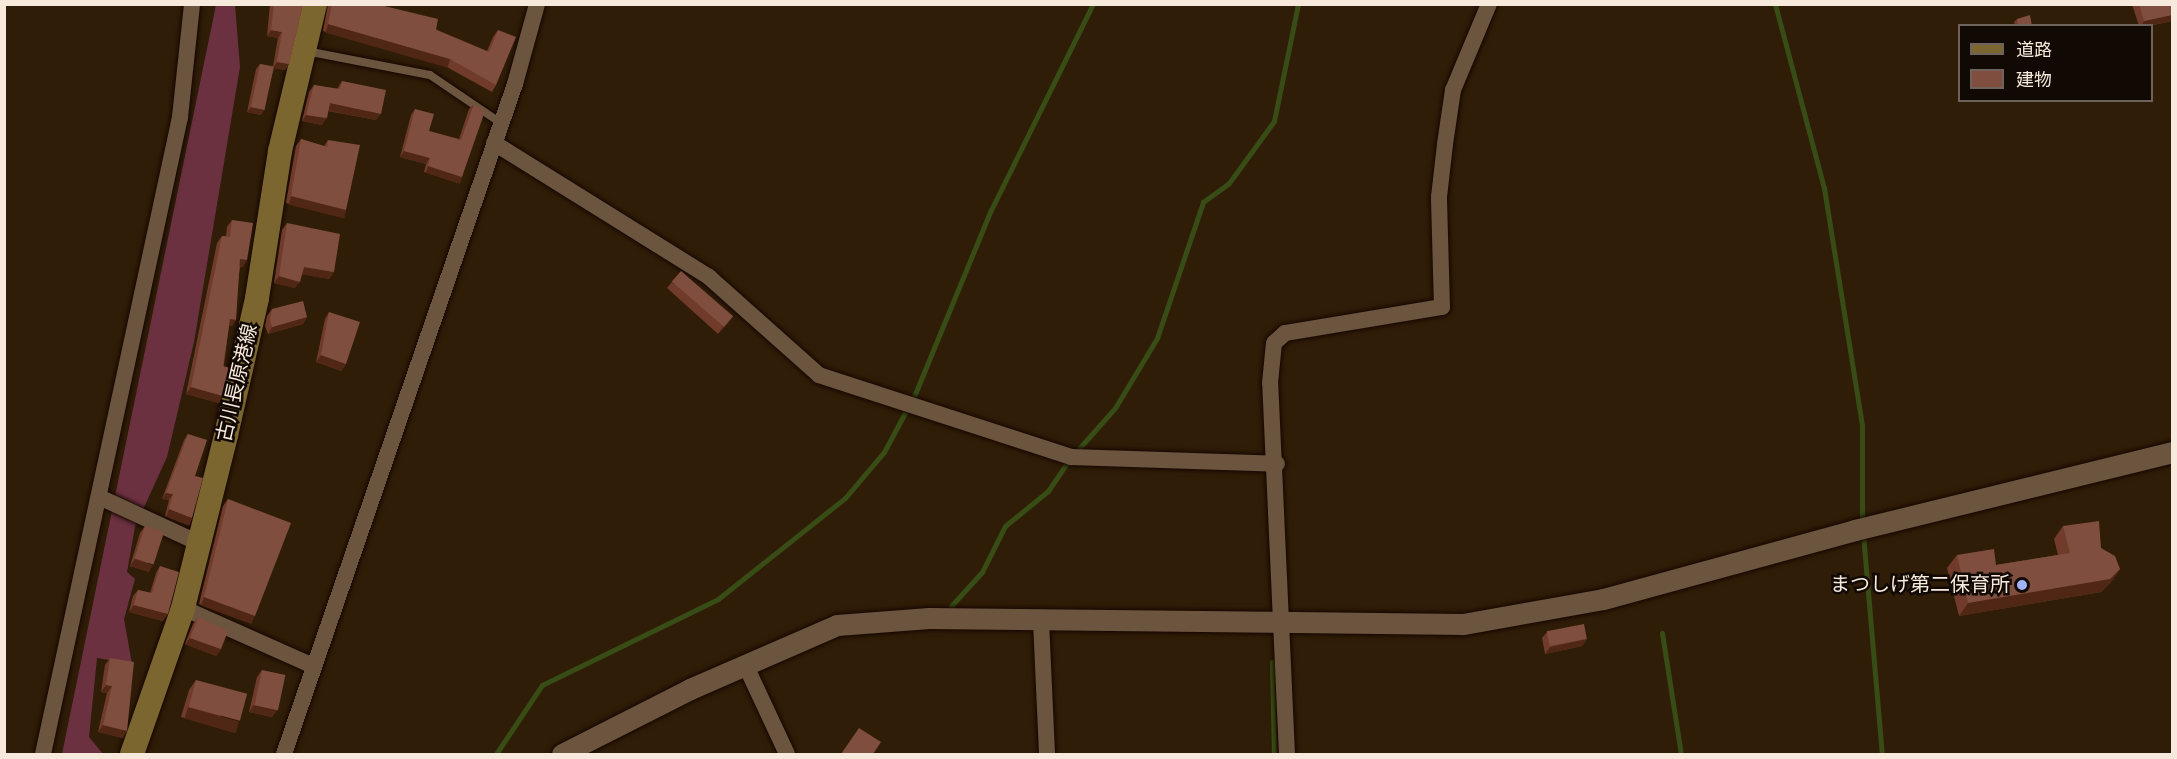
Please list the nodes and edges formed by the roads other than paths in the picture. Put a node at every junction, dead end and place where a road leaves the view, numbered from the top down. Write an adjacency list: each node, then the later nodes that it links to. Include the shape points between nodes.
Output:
1 (192, 4): 17 (street, via 180,117)
2 (315, 4): 5 (main road, 古川長原港線)
3 (537, 4): 6 (street)
4 (1489, 4): 9 (street, via 1450,112 1439,197 1442,307 1285,333 1274,343 1270,383)
5 (303, 50): 6 (lane, via 430,75); 11 (main road, 古川長原港線, via 257,298)
6 (501, 123): 7 (street)
7 (494, 143): 9 (street, via 709,277 819,375 1071,457); 16 (street)
8 (2172, 452): 14 (street, via 1855,530 1603,599 1519,616 1463,624)
9 (1277, 464): 14 (street)
10 (106, 500): 11 (street)
11 (199, 543): 12 (main road, 古川長原港線)
12 (183, 609): 16 (street); 18 (main road, 古川長原港線)
13 (1041, 621): 14 (street); 15 (street, via 884,618 837,625); 22 (street)
14 (1281, 622): 23 (street)
15 (745, 664): 20 (street); 21 (street)
16 (313, 666): 19 (street)
17 (43, 754)
18 (132, 754)
19 (284, 754)
20 (562, 754)
21 (787, 754)
22 (1047, 754)
23 (1287, 754)

